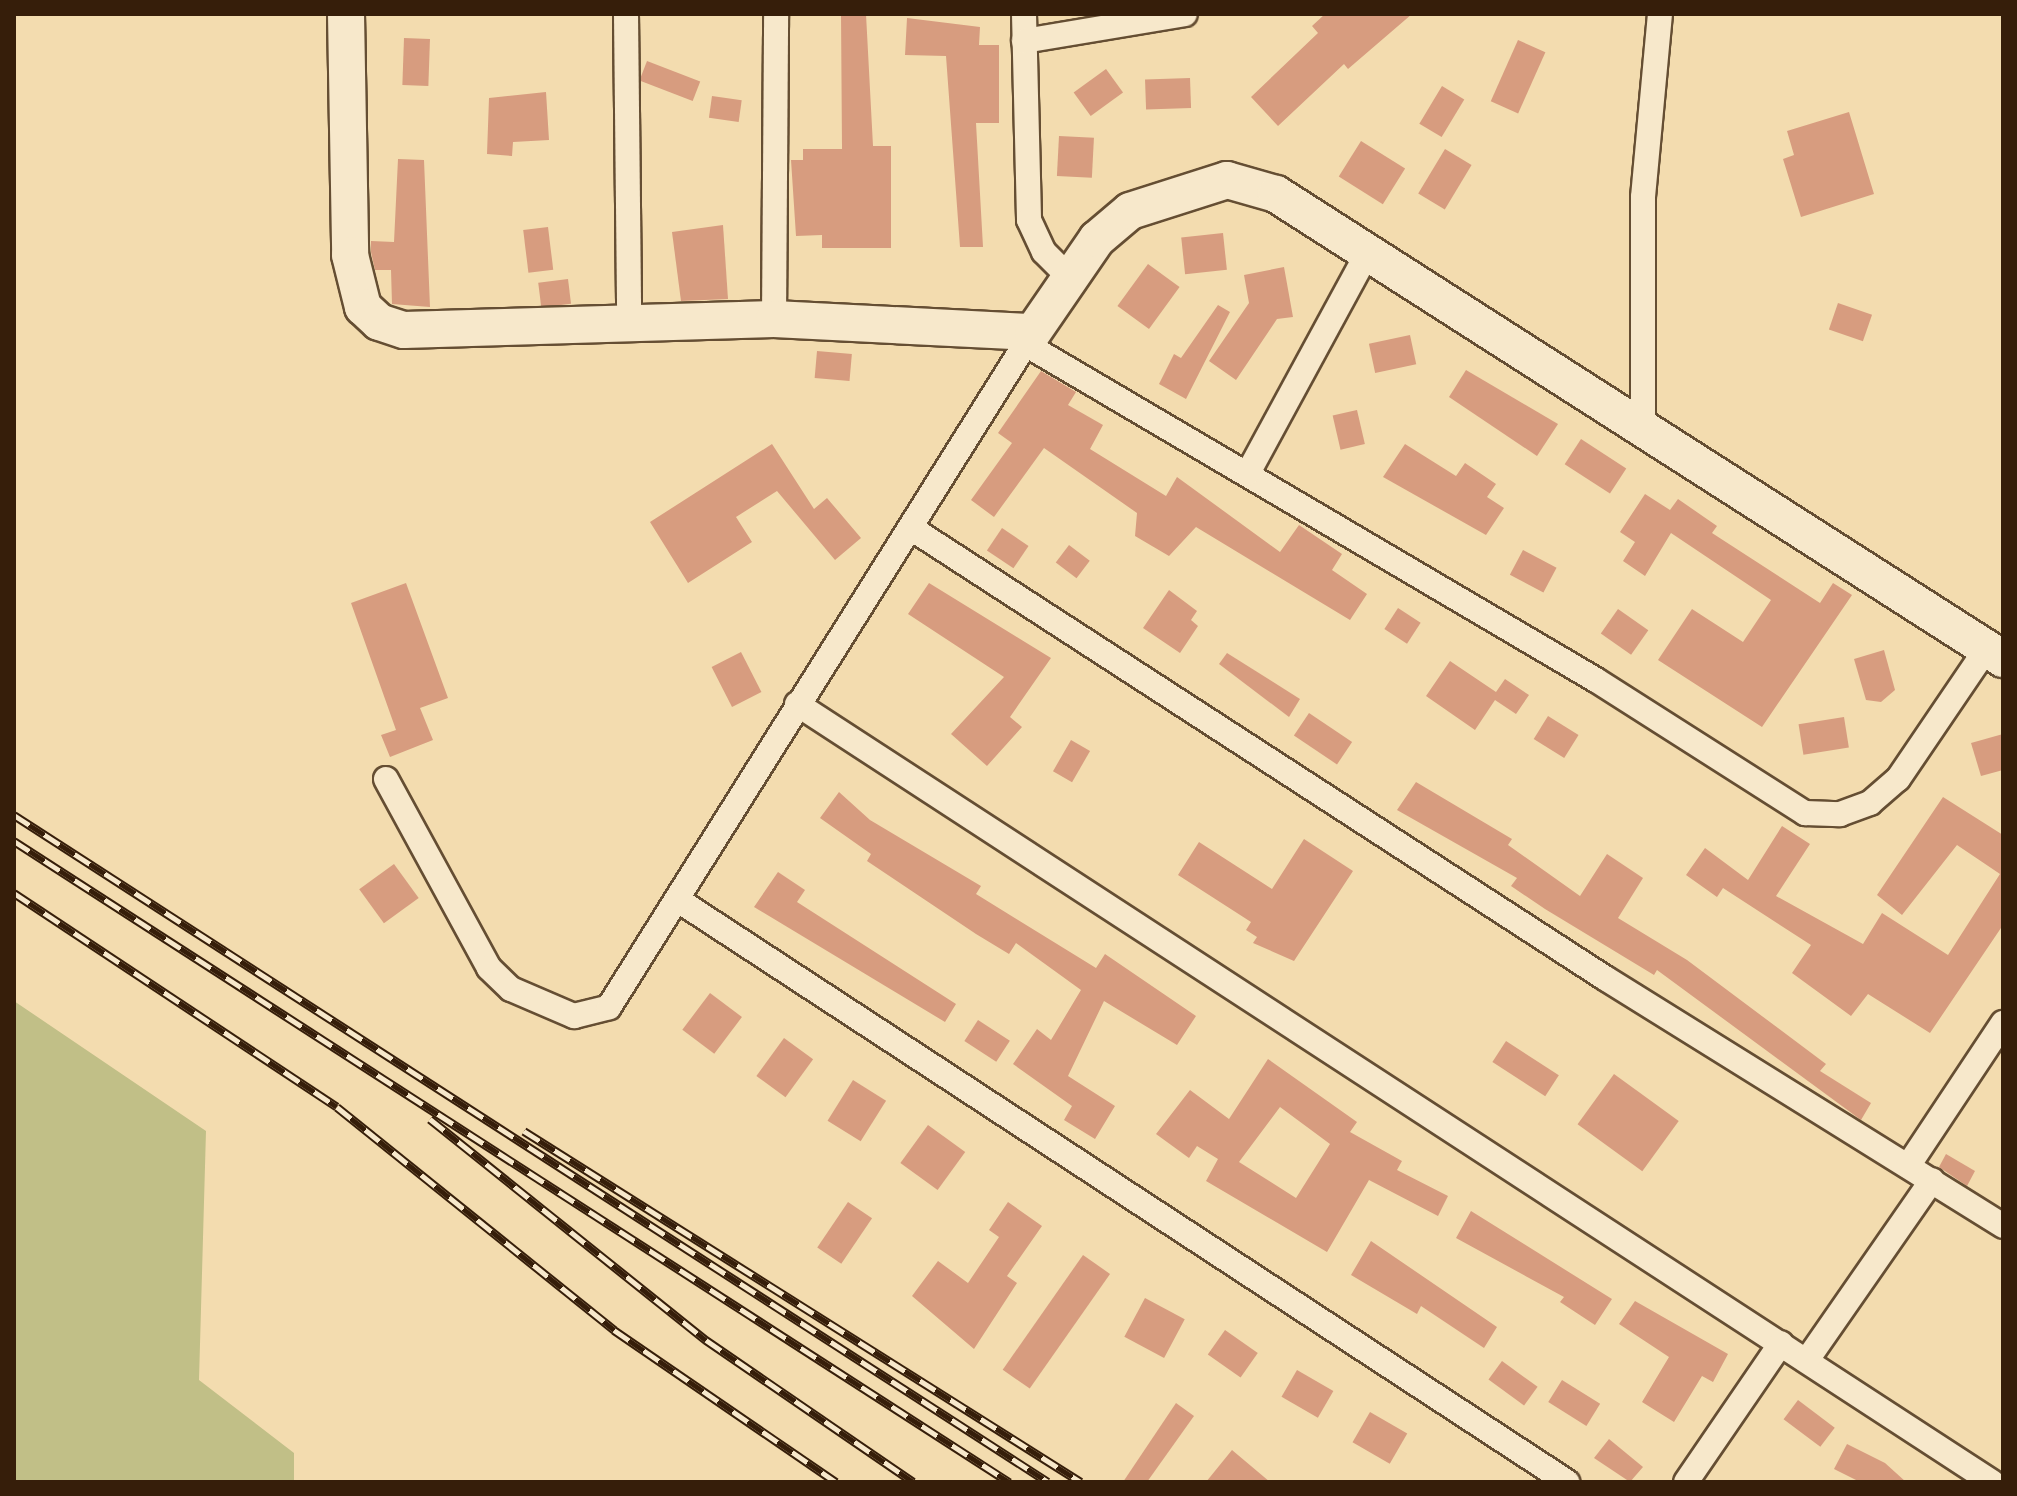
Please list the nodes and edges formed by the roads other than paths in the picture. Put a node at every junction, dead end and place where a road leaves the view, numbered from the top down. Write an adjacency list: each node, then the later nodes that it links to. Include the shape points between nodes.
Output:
1 (346, 14): 10 (street, via 350,255 363,307 404,330)
2 (626, 14): 10 (street)
3 (776, 14): 11 (street)
4 (1024, 14): 7 (street)
5 (1185, 14): 7 (street)
6 (1660, 14): 13 (street, via 1643,197)
7 (1024, 41): 9 (street, via 1029,220 1044,252)
8 (1368, 252): 9 (street, via 1276,194 1227,180 1130,211); 13 (street); 14 (street)
9 (1069, 277): 12 (street)
10 (629, 319): 11 (street)
11 (774, 319): 12 (street)
12 (1030, 338): 14 (street); 15 (street)
13 (1643, 434): 16 (street)
14 (1248, 473): 16 (street, via 1805,813 1840,814 1870,803 1898,779)
15 (914, 530): 17 (street); 21 (street, via 1605,978)
16 (1995, 653)
17 (797, 704): 19 (street); 24 (street)
18 (386, 779): 19 (street, via 489,968 511,989 574,1016 609,1007)
19 (678, 900): 26 (street)
20 (2003, 1023): 21 (street)
21 (1908, 1166): 22 (street)
22 (1932, 1180): 23 (street); 25 (street)
23 (2003, 1226)
24 (1781, 1343): 25 (street); 27 (street)
25 (1807, 1360): 28 (street)
26 (1567, 1482)
27 (1686, 1482)
28 (1992, 1482)

